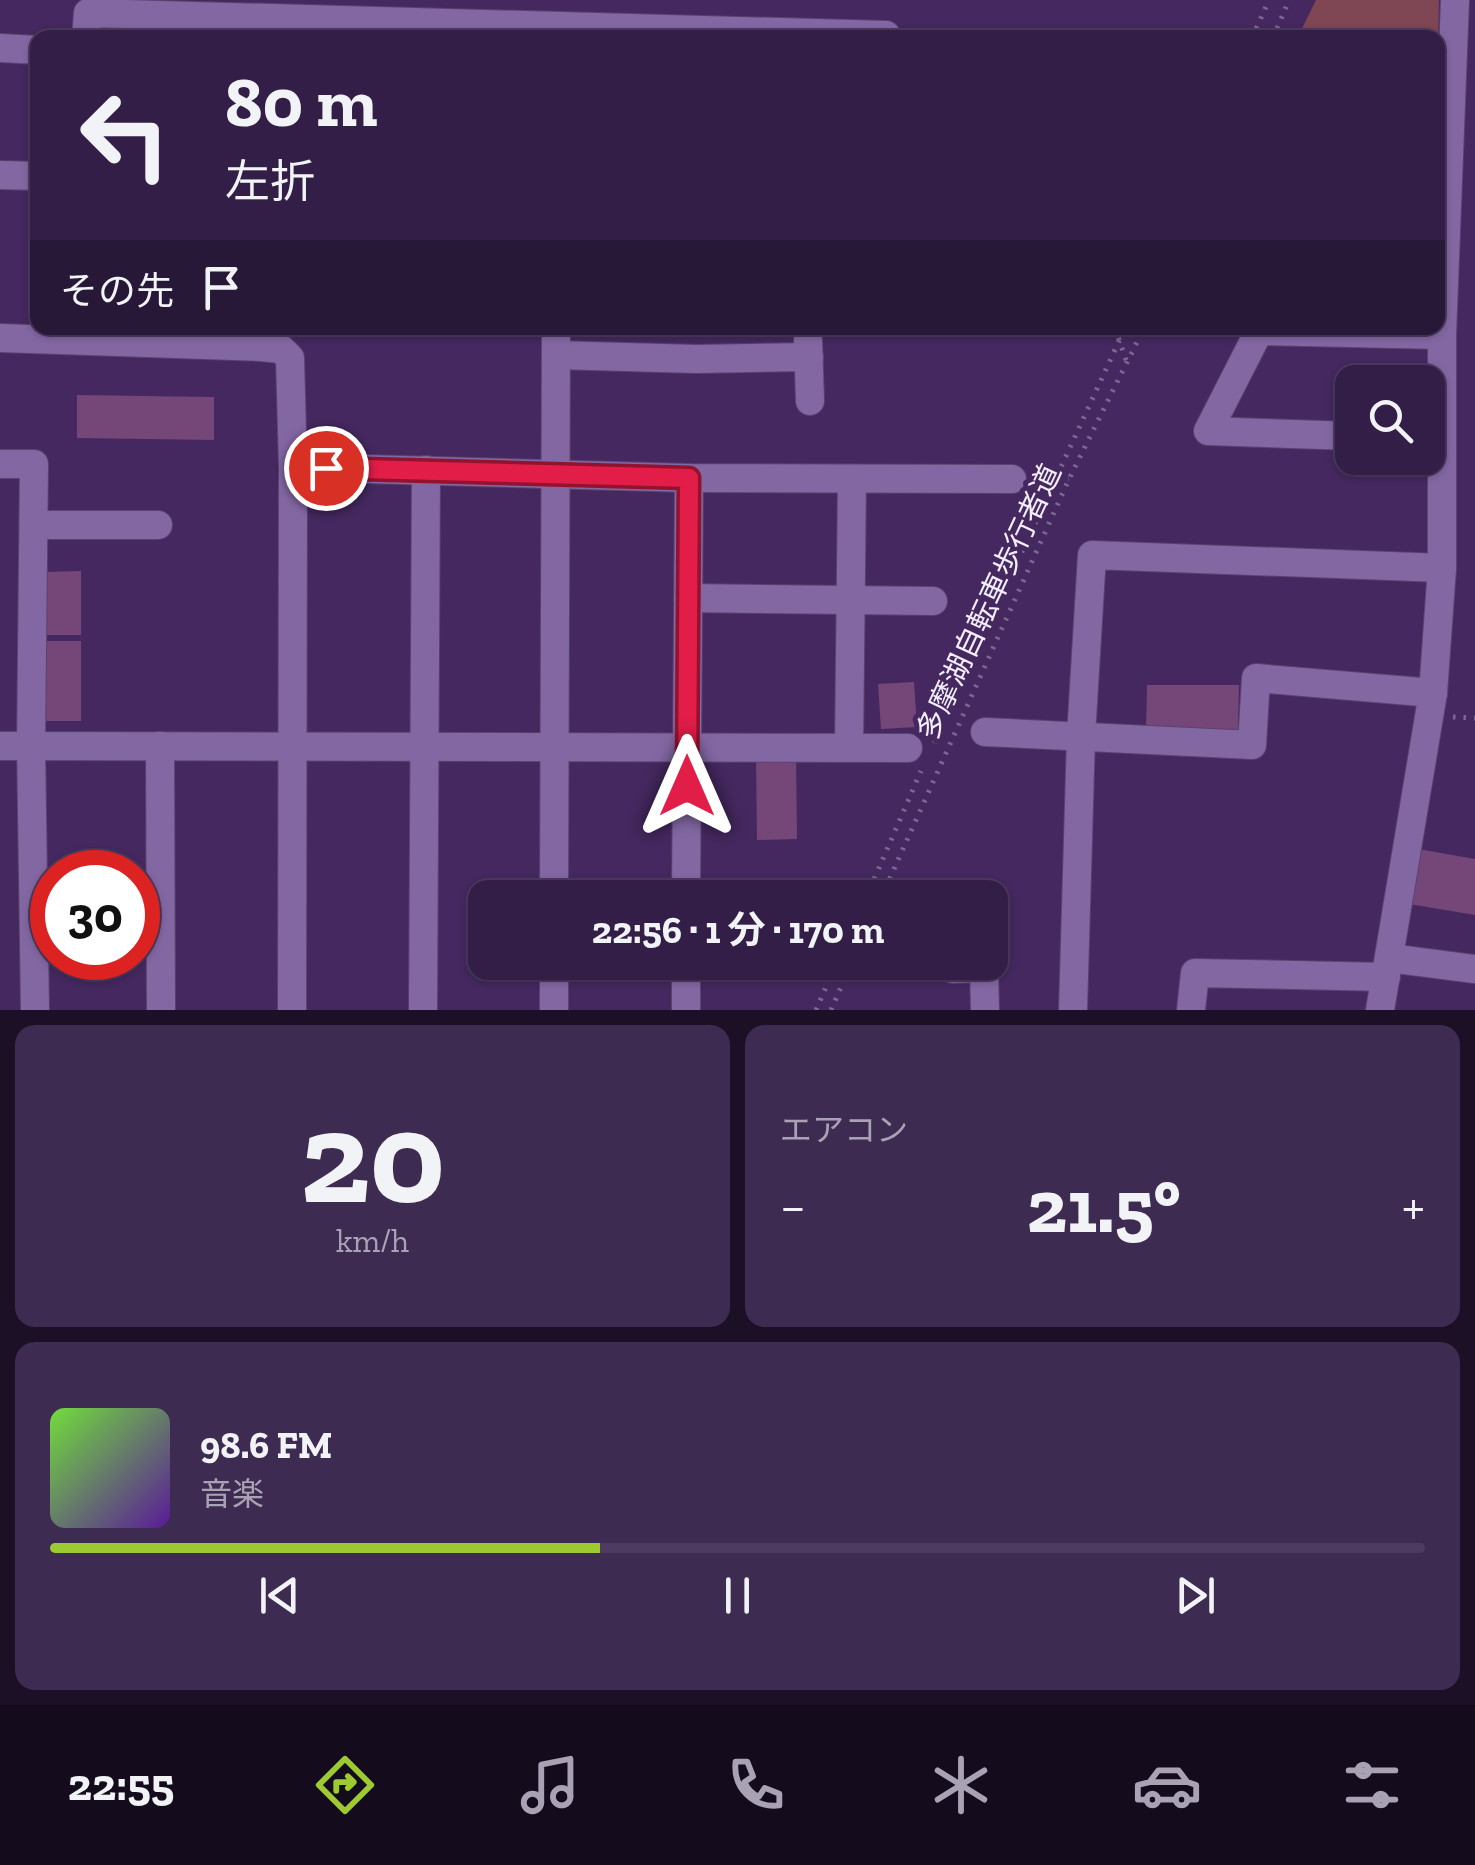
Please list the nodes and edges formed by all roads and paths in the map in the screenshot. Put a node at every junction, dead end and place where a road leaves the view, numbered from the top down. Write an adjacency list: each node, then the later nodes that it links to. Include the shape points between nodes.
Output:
1 (1269, 0): 10 (path)
2 (1290, 0): 11 (path)
3 (1455, 0): 7 (street)
4 (231, 8): 5 (street); 8 (street, via 88,13)
5 (330, 8): 6 (street)
6 (448, 11): 9 (street)
7 (1465, 29): 16 (street)
8 (87, 30)
9 (551, 30)
10 (1256, 30)
11 (1277, 30)
12 (0, 48): 13 (street)
13 (30, 50)
14 (0, 175): 15 (street)
15 (30, 176)
16 (1445, 295)
17 (1118, 335): 23 (path)
18 (1121, 335): 23 (path)
19 (1141, 335): 25 (path, 多摩湖自転車歩行者道)
20 (1257, 335): 28 (street, via 1208,431)
21 (1442, 335): 26 (street)
22 (0, 338): 30 (street, via 281,349 290,358)
23 (1119, 339): 25 (path); 35 (path)
24 (556, 341): 27 (street, via 696,359 809,348); 32 (street)
25 (1127, 365): 37 (path, 多摩湖自転車歩行者道)
26 (1440, 365)
27 (810, 401)
28 (1335, 435)
29 (0, 464): 40 (street, via 34,464)
30 (293, 467): 31 (street); 52 (street)
31 (426, 470): 32 (street); 53 (street)
32 (555, 475): 34 (street); 55 (street)
33 (1438, 475): 41 (street)
34 (689, 478): 38 (street); 42 (street)
35 (1056, 478): 37 (path); 48 (path, via 936,738)
36 (1012, 479): 38 (street)
37 (1069, 479): 48 (path, 多摩湖自転車歩行者道)
38 (852, 480): 43 (street)
39 (158, 525): 40 (street)
40 (34, 526): 49 (street)
41 (1442, 568): 45 (street); 47 (street, via 1092,555)
42 (688, 598): 43 (street); 56 (street)
43 (851, 600): 44 (street); 54 (street)
44 (933, 600)
45 (1433, 692): 47 (street, via 1256,678 1252,745); 62 (street)
46 (985, 732): 47 (street)
47 (1081, 736): 78 (street)
48 (951, 738): 61 (path, 多摩湖自転車歩行者道)
49 (31, 745): 50 (street); 51 (street); 69 (street)
50 (0, 746)
51 (160, 746): 52 (street); 70 (street)
52 (294, 746): 53 (street); 71 (street)
53 (424, 747): 55 (street); 72 (street)
54 (849, 747): 56 (street); 57 (street)
55 (555, 748): 56 (street); 58 (street)
56 (687, 748): 59 (street)
57 (918, 754): 60 (path)
58 (554, 880)
59 (686, 880)
60 (872, 880)
61 (889, 880)
62 (1388, 967): 63 (street); 79 (street, via 1196,974); 80 (street)
63 (1475, 968)
64 (554, 980): 73 (street)
65 (686, 980): 74 (street)
66 (829, 980): 75 (path)
67 (844, 980): 76 (path)
68 (984, 980): 77 (street)
69 (35, 1010)
70 (161, 1010)
71 (292, 1010)
72 (423, 1010)
73 (554, 1010)
74 (686, 1010)
75 (816, 1010)
76 (830, 1010)
77 (985, 1010)
78 (1074, 1010)
79 (1191, 1010)
80 (1380, 1010)

